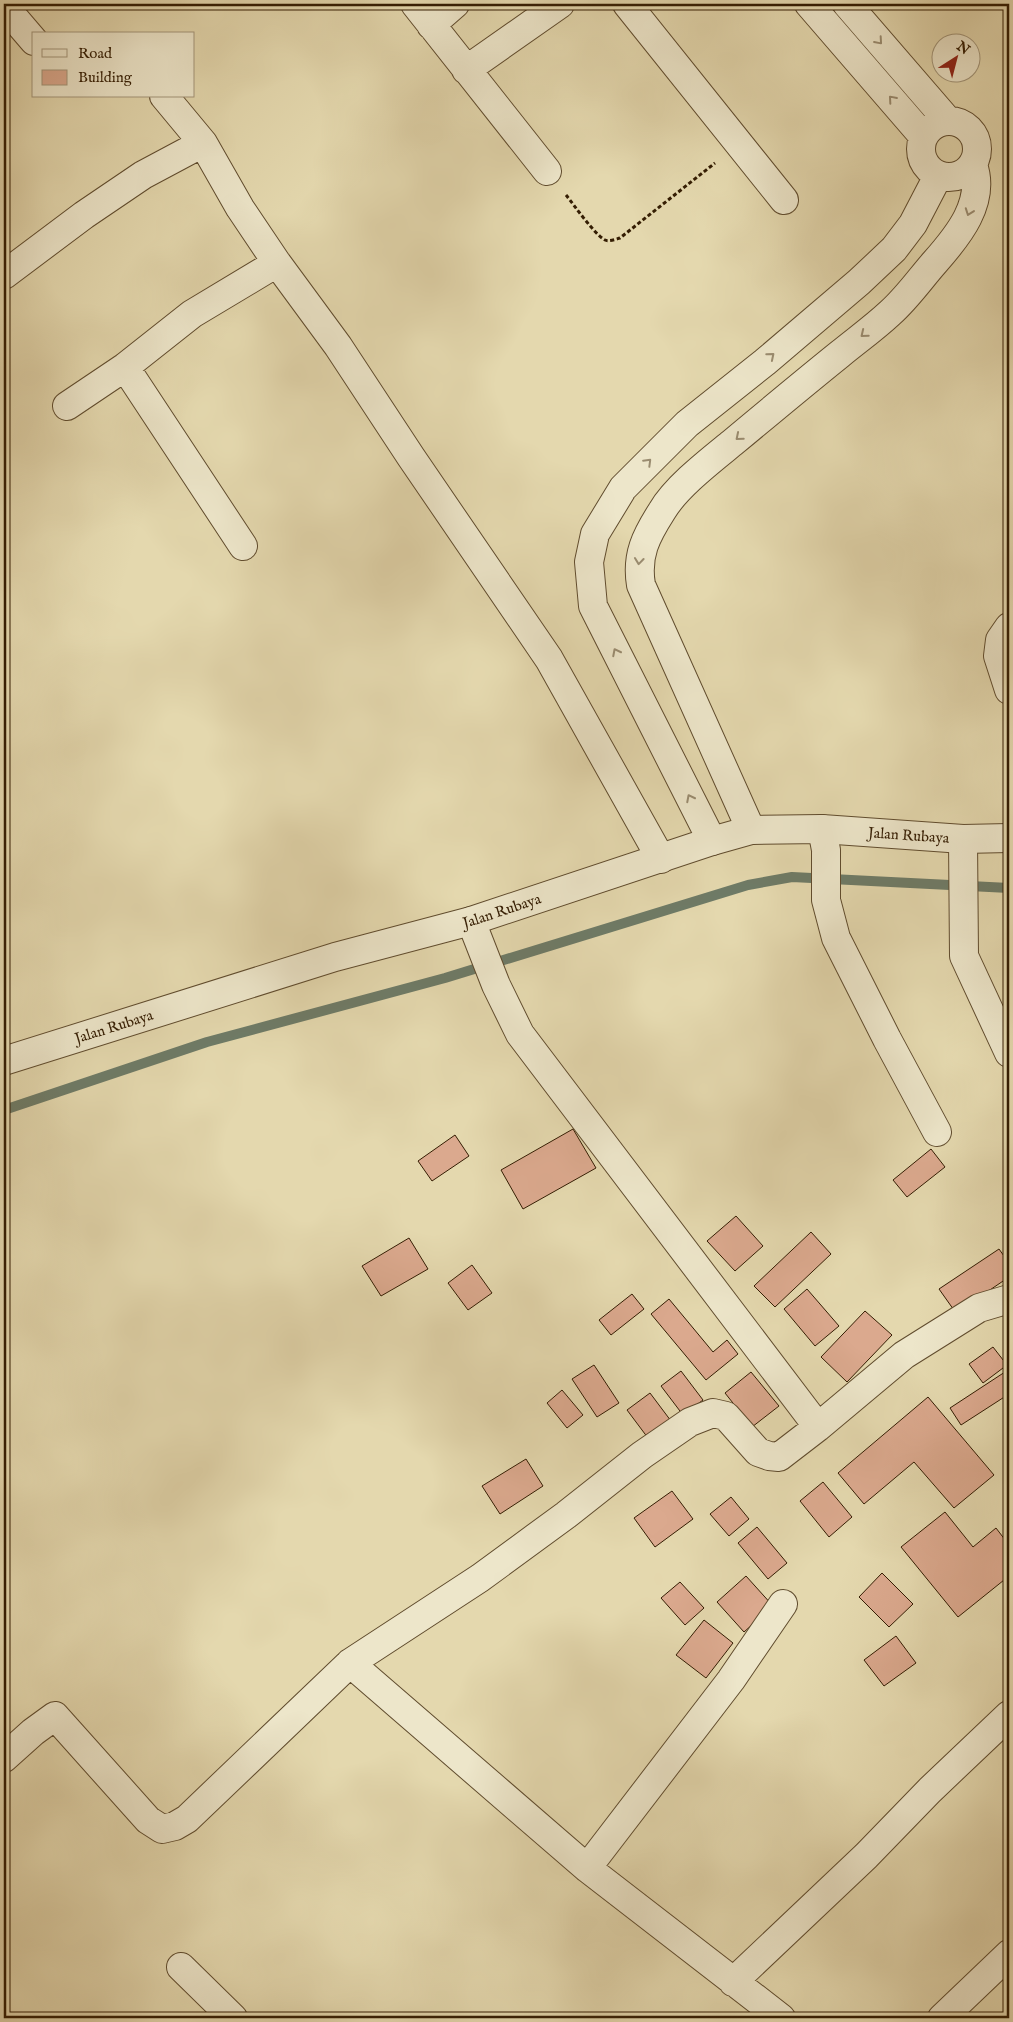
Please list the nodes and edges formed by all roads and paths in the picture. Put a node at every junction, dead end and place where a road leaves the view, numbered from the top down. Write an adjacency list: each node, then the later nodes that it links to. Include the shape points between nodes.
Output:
1 (415, 4): 8 (street)
2 (455, 4): 8 (street)
3 (560, 4): 10 (street)
4 (627, 4): 15 (street)
5 (809, 4): 13 (street, one-way to 5)
6 (847, 4): 12 (street, one-way to 12)
7 (4, 6): 9 (street)
8 (431, 25): 10 (street)
9 (32, 39)
10 (466, 70): 17 (street)
11 (166, 98): 14 (street)
12 (948, 121): 13 (street, via 929,128); 16 (street, via 962,124 973,136 977,150)
13 (923, 136): 18 (street, via 922,160)
14 (202, 143): 20 (street, via 240,208); 21 (street, via 142,175)
15 (739, 144): 17 (path, via 620,238 610,240 605,240 596,231); 19 (street)
16 (973, 165): 18 (street, via 963,174 951,178); 25 (street, one-way to 25, via 975,194 965,224 891,312 706,464)
17 (547, 171)
18 (938, 176): 24 (street, one-way to 18, via 686,424 765,362 894,249 913,224)
19 (784, 200)
20 (277, 262): 22 (street, via 192,314); 34 (street, via 338,346 549,659)
21 (4, 274)
22 (125, 367): 23 (street); 26 (street)
23 (67, 406)
24 (627, 484): 25 (street); 33 (street, one-way to 24, via 593,606 588,562 595,534)
25 (662, 510): 29 (street, one-way to 29, via 640,553 638,570 641,585)
26 (243, 546)
27 (1009, 627): 28 (street, via 1000,640 998,656)
28 (1009, 690)
29 (751, 830): 32 (street, Jalan Rubaya); 33 (street, Jalan Rubaya)
30 (1009, 838): 31 (street, Jalan Rubaya)
31 (963, 839): 32 (street, Jalan Rubaya); 36 (street, via 964,956)
32 (824, 840): 38 (street, via 826,900 836,938)
33 (712, 841): 34 (street, Jalan Rubaya)
34 (661, 859): 35 (street, Jalan Rubaya)
35 (476, 931): 37 (street, Jalan Rubaya, via 335,957); 40 (street, via 496,985 520,1034)
36 (1009, 1053)
37 (4, 1061)
38 (937, 1132)
39 (1009, 1299): 40 (street, via 979,1308 904,1355)
40 (818, 1427): 42 (street, via 779,1457 758,1452 726,1416 713,1414 690,1422 480,1578)
41 (783, 1604): 45 (street, via 731,1680)
42 (350, 1663): 44 (street, via 187,1819 174,1826 162,1829 148,1820 55,1716); 45 (street)
43 (1009, 1715): 48 (street)
44 (4, 1758)
45 (587, 1868): 48 (street)
46 (1009, 1954): 51 (street)
47 (181, 1967): 49 (street)
48 (733, 1982): 50 (street)
49 (233, 2018)
50 (781, 2018)
51 (942, 2018)

